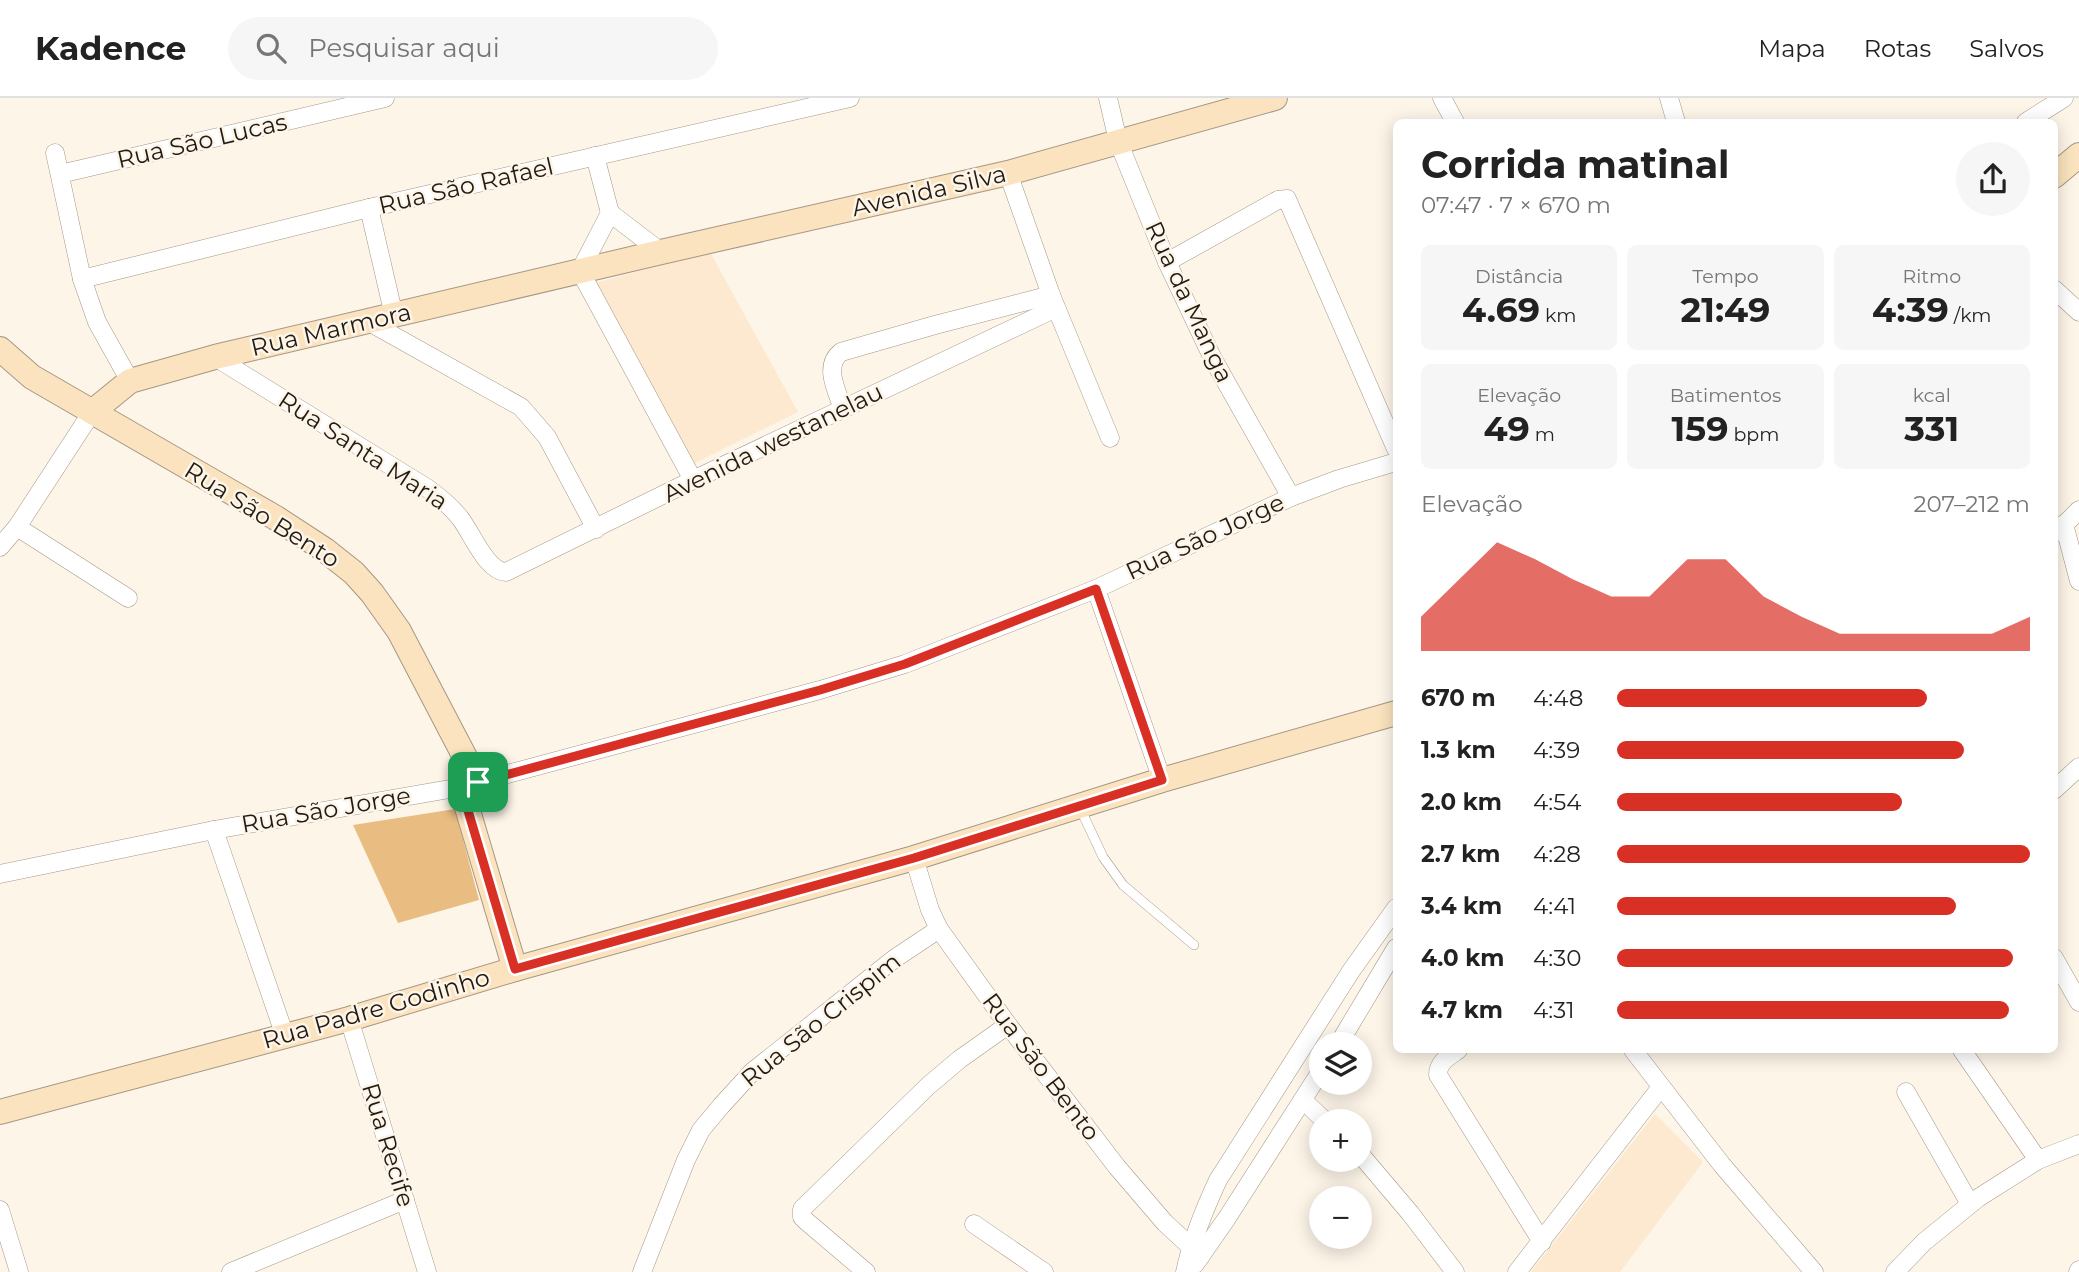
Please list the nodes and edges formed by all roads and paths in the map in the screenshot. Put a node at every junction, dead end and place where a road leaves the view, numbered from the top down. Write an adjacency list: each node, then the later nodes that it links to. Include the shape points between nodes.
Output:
1 (385, 98): 17 (street, Rua São Lucas)
2 (850, 98): 14 (street, Rua São Rafael)
3 (1108, 98): 11 (street, Rua da Manga)
4 (1275, 98): 11 (street, Avenida Silva)
5 (1442, 98): 8 (street)
6 (1670, 98): 9 (street)
7 (2064, 98): 10 (street)
8 (1453, 119)
9 (1675, 119)
10 (2031, 119)
11 (1118, 141): 15 (street, Avenida Silva); 21 (street, Rua da Manga)
12 (55, 153): 17 (street)
13 (2079, 155): 16 (street)
14 (595, 156): 18 (street, Rua São Rafael); 19 (street)
15 (1008, 173): 20 (street, Avenida Silva); 25 (street)
16 (2058, 173)
17 (60, 174): 23 (street)
18 (369, 208): 23 (street, Rua São Rafael); 27 (street)
19 (610, 212): 20 (street); 22 (street)
20 (661, 252): 22 (street, Avenida Silva)
21 (1167, 262): 35 (street, via 1287,199); 38 (street, Rua da Manga, via 1213,359)
22 (580, 271): 27 (street, Rua Marmora); 37 (street)
23 (82, 279): 31 (street, via 97,322)
24 (2058, 293): 26 (street)
25 (1054, 302): 32 (street, Avenida westanelau); 32 (street, via 935,325 841,352 831,372); 34 (street)
26 (2079, 312)
27 (394, 316): 28 (street, Rua Marmora)
28 (369, 322): 30 (street, Rua Marmora); 41 (street, via 521,407 547,437)
29 (0, 349): 33 (street, Rua São Bento, via 32,377)
30 (215, 357): 31 (street, Rua Marmora); 44 (street, Rua Santa Maria, via 436,495 460,517)
31 (130, 380): 33 (street, Rua Marmora)
32 (843, 409): 37 (street, Avenida westanelau)
33 (92, 412): 40 (street); 51 (street, Rua São Bento, via 276,518 354,573 399,631)
34 (1110, 438)
35 (1393, 442)
36 (1393, 463): 38 (street, Rua São Jorge)
37 (693, 480): 41 (street, Avenida westanelau)
38 (1291, 497): 46 (street, Rua São Jorge)
39 (2079, 510): 42 (street)
40 (17, 527): 43 (street); 47 (street)
41 (596, 529): 44 (street, Avenida westanelau, via 506,572)
42 (2059, 529): 45 (street)
43 (0, 547)
44 (491, 565)
45 (2079, 581)
46 (1096, 589): 50 (street); 51 (street, Rua São Jorge, via 905,664)
47 (128, 598)
48 (1393, 714): 50 (street, Rua Padre Godinho)
49 (2079, 767): 52 (street)
50 (1162, 780): 53 (street, Rua Padre Godinho)
51 (469, 785): 54 (street, Rua São Jorge); 62 (street, Rua São Bento)
52 (2058, 786)
53 (1079, 806): 55 (street, Rua Padre Godinho); 59 (lane, via 1103,857 1123,885)
54 (214, 830): 56 (street, Rua São Jorge); 67 (street)
55 (914, 858): 58 (street, Rua São Bento); 62 (street, Rua Padre Godinho)
56 (0, 874)
57 (1393, 912): 85 (street, via 1218,1180 1205,1206)
58 (939, 929): 65 (street, Rua São Bento); 89 (street, Rua São Crispim, via 894,959 752,1072 721,1106 685,1160)
59 (1194, 945)
60 (1393, 953): 66 (street)
61 (2058, 965): 63 (street)
62 (515, 969): 64 (street, Rua Padre Godinho)
63 (2079, 1002)
64 (349, 1019): 67 (street, Rua Padre Godinho); 80 (street, Rua Recife)
65 (1008, 1025): 85 (street, Rua São Bento, via 1117,1167); 90 (street, via 928,1086 802,1209 806,1221)
66 (1346, 1032)
67 (285, 1036): 76 (street, Rua Padre Godinho)
68 (1454, 1053): 84 (street, via 1441,1063 1438,1075)
69 (1635, 1053): 71 (street)
70 (1964, 1053): 78 (street)
71 (1661, 1087): 84 (street); 95 (street)
72 (1309, 1090): 74 (street)
73 (1906, 1092): 81 (street)
74 (1303, 1100): 75 (street); 85 (street)
75 (1312, 1109)
76 (0, 1112)
77 (2079, 1144): 78 (street)
78 (2038, 1160): 81 (street)
79 (1372, 1168): 93 (street)
80 (405, 1200): 87 (street); 88 (street, Rua Recife)
81 (1970, 1204): 96 (street)
82 (0, 1210): 86 (street)
83 (974, 1224): 91 (street)
84 (1542, 1242): 94 (street)
85 (1196, 1252): 92 (street)
86 (19, 1272)
87 (231, 1272)
88 (427, 1272)
89 (642, 1272)
90 (866, 1272)
91 (1044, 1272)
92 (1187, 1272)
93 (1455, 1272)
94 (1517, 1272)
95 (1814, 1272)
96 (1895, 1272)

